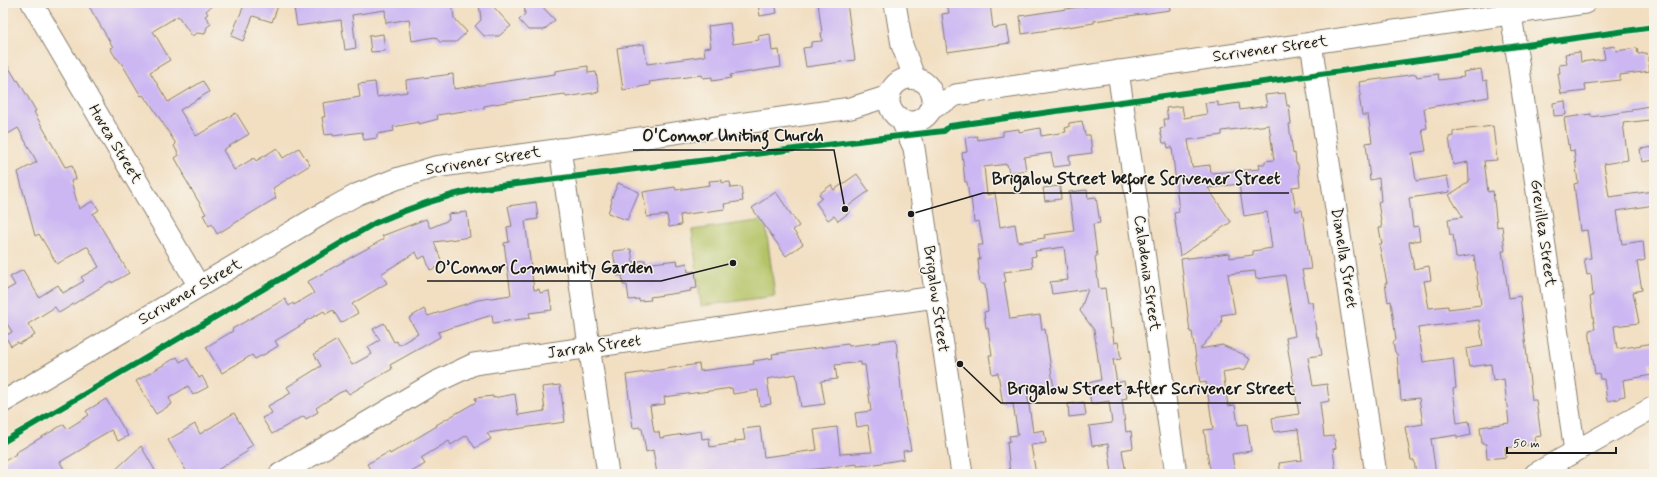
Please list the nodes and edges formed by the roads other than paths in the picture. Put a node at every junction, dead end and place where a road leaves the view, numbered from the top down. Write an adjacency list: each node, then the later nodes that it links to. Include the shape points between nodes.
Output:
1 (32, 3): 12 (street, Hovea Street)
2 (895, 3): 8 (street, Brigalow Street, via 902,45)
3 (1585, 3): 4 (street, Scrivener Street)
4 (1511, 14): 5 (street, Scrivener Street); 17 (street, Grevillea Street)
5 (1311, 43): 6 (street, Scrivener Street); 22 (street, Dianella Street)
6 (1118, 71): 7 (street, Scrivener Street); 21 (street, Caladenia Street)
7 (956, 95): 8 (street, Scrivener Street); 9 (street, Scrivener Street)
8 (904, 96): 9 (street, via 933,98); 9 (street, via 909,123 917,122); 10 (street, Brigalow Street); 11 (street, Scrivener Street, via 851,108)
9 (927, 114): 10 (street, Brigalow Street)
10 (914, 148): 13 (street, Brigalow Street)
11 (560, 149): 12 (street, Scrivener Street, via 434,167 396,179 358,194); 14 (street)
12 (199, 286): 15 (street, Scrivener Street)
13 (935, 297): 14 (street, Jarrah Street); 20 (street, Brigalow Street)
14 (589, 347): 18 (street, Jarrah Street, via 474,364 434,383); 19 (street)
15 (3, 402)
16 (1654, 407): 17 (street)
17 (1575, 452): 23 (street)
18 (280, 474)
19 (608, 474)
20 (962, 474)
21 (1176, 474)
22 (1376, 474)
23 (1535, 474)

